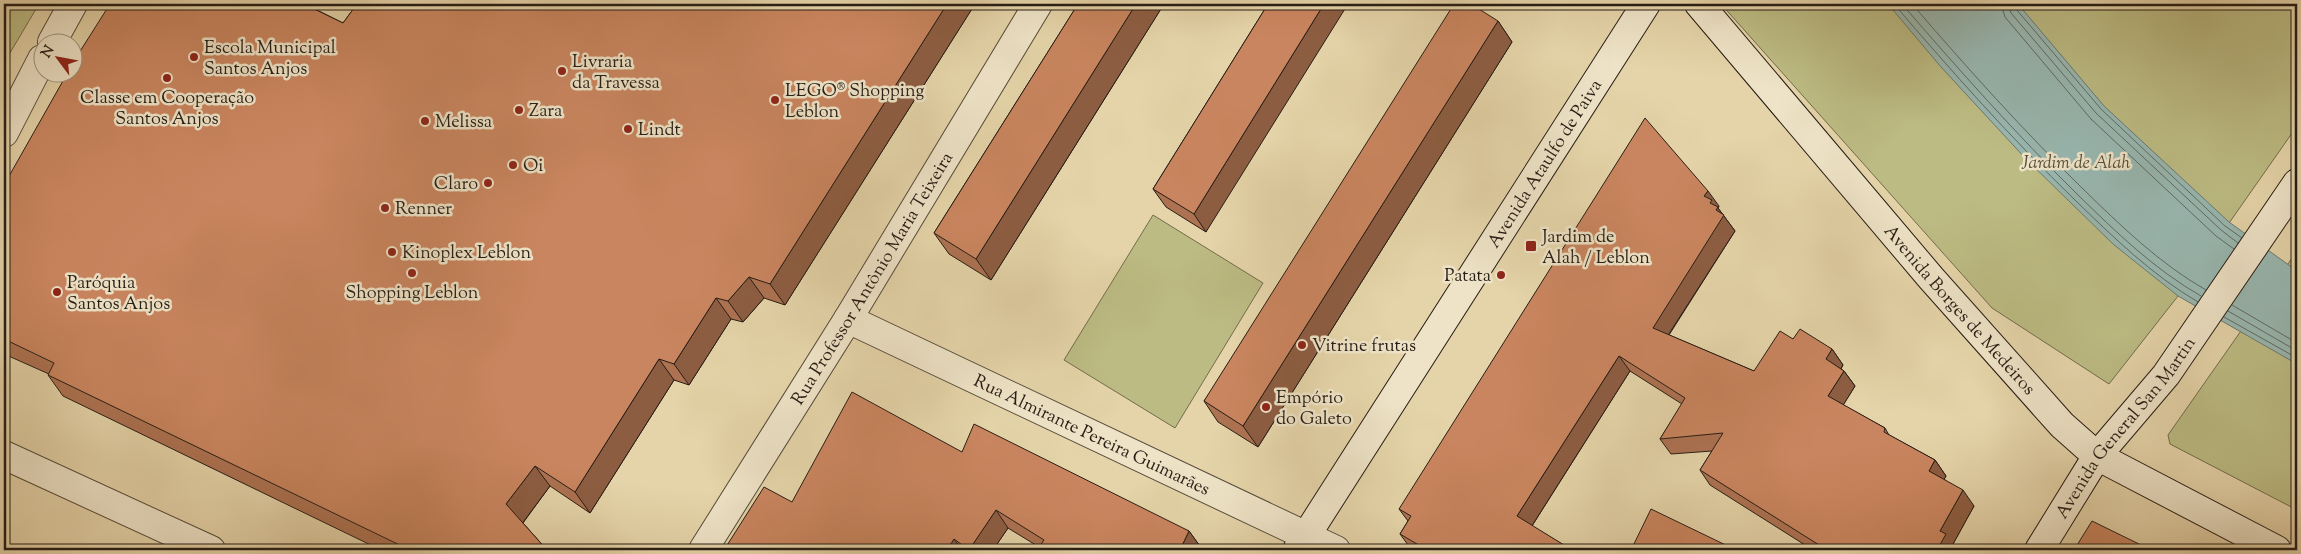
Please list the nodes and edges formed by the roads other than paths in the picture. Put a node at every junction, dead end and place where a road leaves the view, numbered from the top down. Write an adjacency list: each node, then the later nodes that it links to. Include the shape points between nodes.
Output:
1 (73, 4): 5 (main road)
2 (1038, 4): 9 (main road, Rua Professor Antônio Maria Teixeira)
3 (1646, 4): 12 (main road, Avenida Ataulfo de Paiva)
4 (1700, 4): 11 (main road, Avenida Borges de Medeiros, via 1938,285 2062,425)
5 (58, 32)
6 (32, 78): 7 (main road)
7 (4, 133)
8 (2297, 183): 11 (main road, Avenida General San Martin, via 2166,374)
9 (848, 319): 12 (main road, Rua Almirante Pereira Guimarães); 14 (main road, Rua Professor Antônio Maria Teixeira)
10 (4, 455): 13 (main road)
11 (2097, 456): 16 (main road, Avenida General San Martin); 17 (main road, Avenida Borges de Medeiros)
12 (1302, 543): 15 (main road, Rua Almirante Pereira Guimarães)
13 (211, 550)
14 (703, 550)
15 (1336, 550)
16 (2039, 550)
17 (2277, 550)

